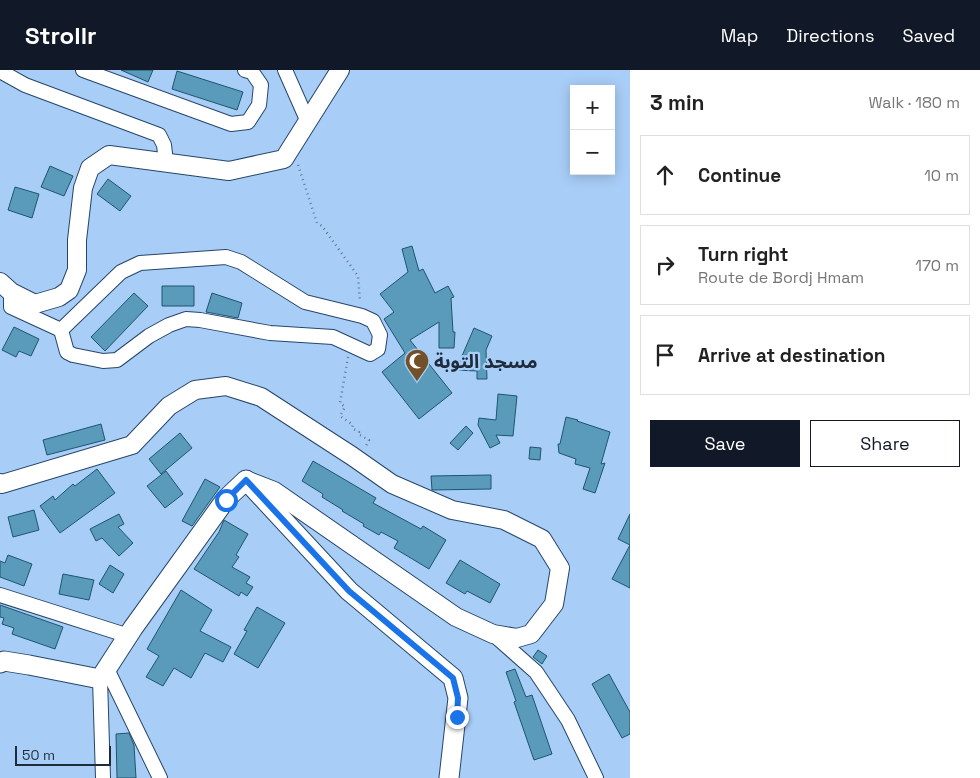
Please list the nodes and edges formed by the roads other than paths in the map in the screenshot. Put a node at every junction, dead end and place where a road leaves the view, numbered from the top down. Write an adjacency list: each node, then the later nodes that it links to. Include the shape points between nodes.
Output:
1 (83, 70): 2 (street, via 231,124 248,122 259,105 261,85 252,72)
2 (244, 70)
3 (286, 70): 6 (street)
4 (340, 70): 6 (street)
5 (0, 71): 7 (street, via 25,86 159,135)
6 (308, 122): 7 (street, via 284,159 229,171)
7 (166, 162): 8 (street, via 109,155 90,168 83,188 76,270 69,290 59,297 35,304)
8 (6, 286): 9 (street, via 11,307)
9 (61, 330): 9 (street, via 121,272 140,264 226,257 248,266 305,302 373,321 380,335 378,350 370,354 333,337 270,333 186,319 149,336 117,360 103,362 67,352)
10 (246, 480): 13 (street, via 274,491 456,617); 14 (main road, via 226,500); 19 (main road, via 349,591 453,678 458,698)
11 (0, 482): 13 (street, via 132,445 169,406 195,390 226,386 261,397 392,484 452,510 504,520 542,539 560,568 554,604 531,634 517,638)
12 (0, 595): 14 (street)
13 (493, 634): 20 (street, via 536,672 568,720)
14 (129, 636): 16 (main road)
15 (0, 663): 16 (main road)
16 (103, 674): 17 (street); 18 (street)
17 (103, 778)
18 (160, 778)
19 (449, 778)
20 (596, 778)

